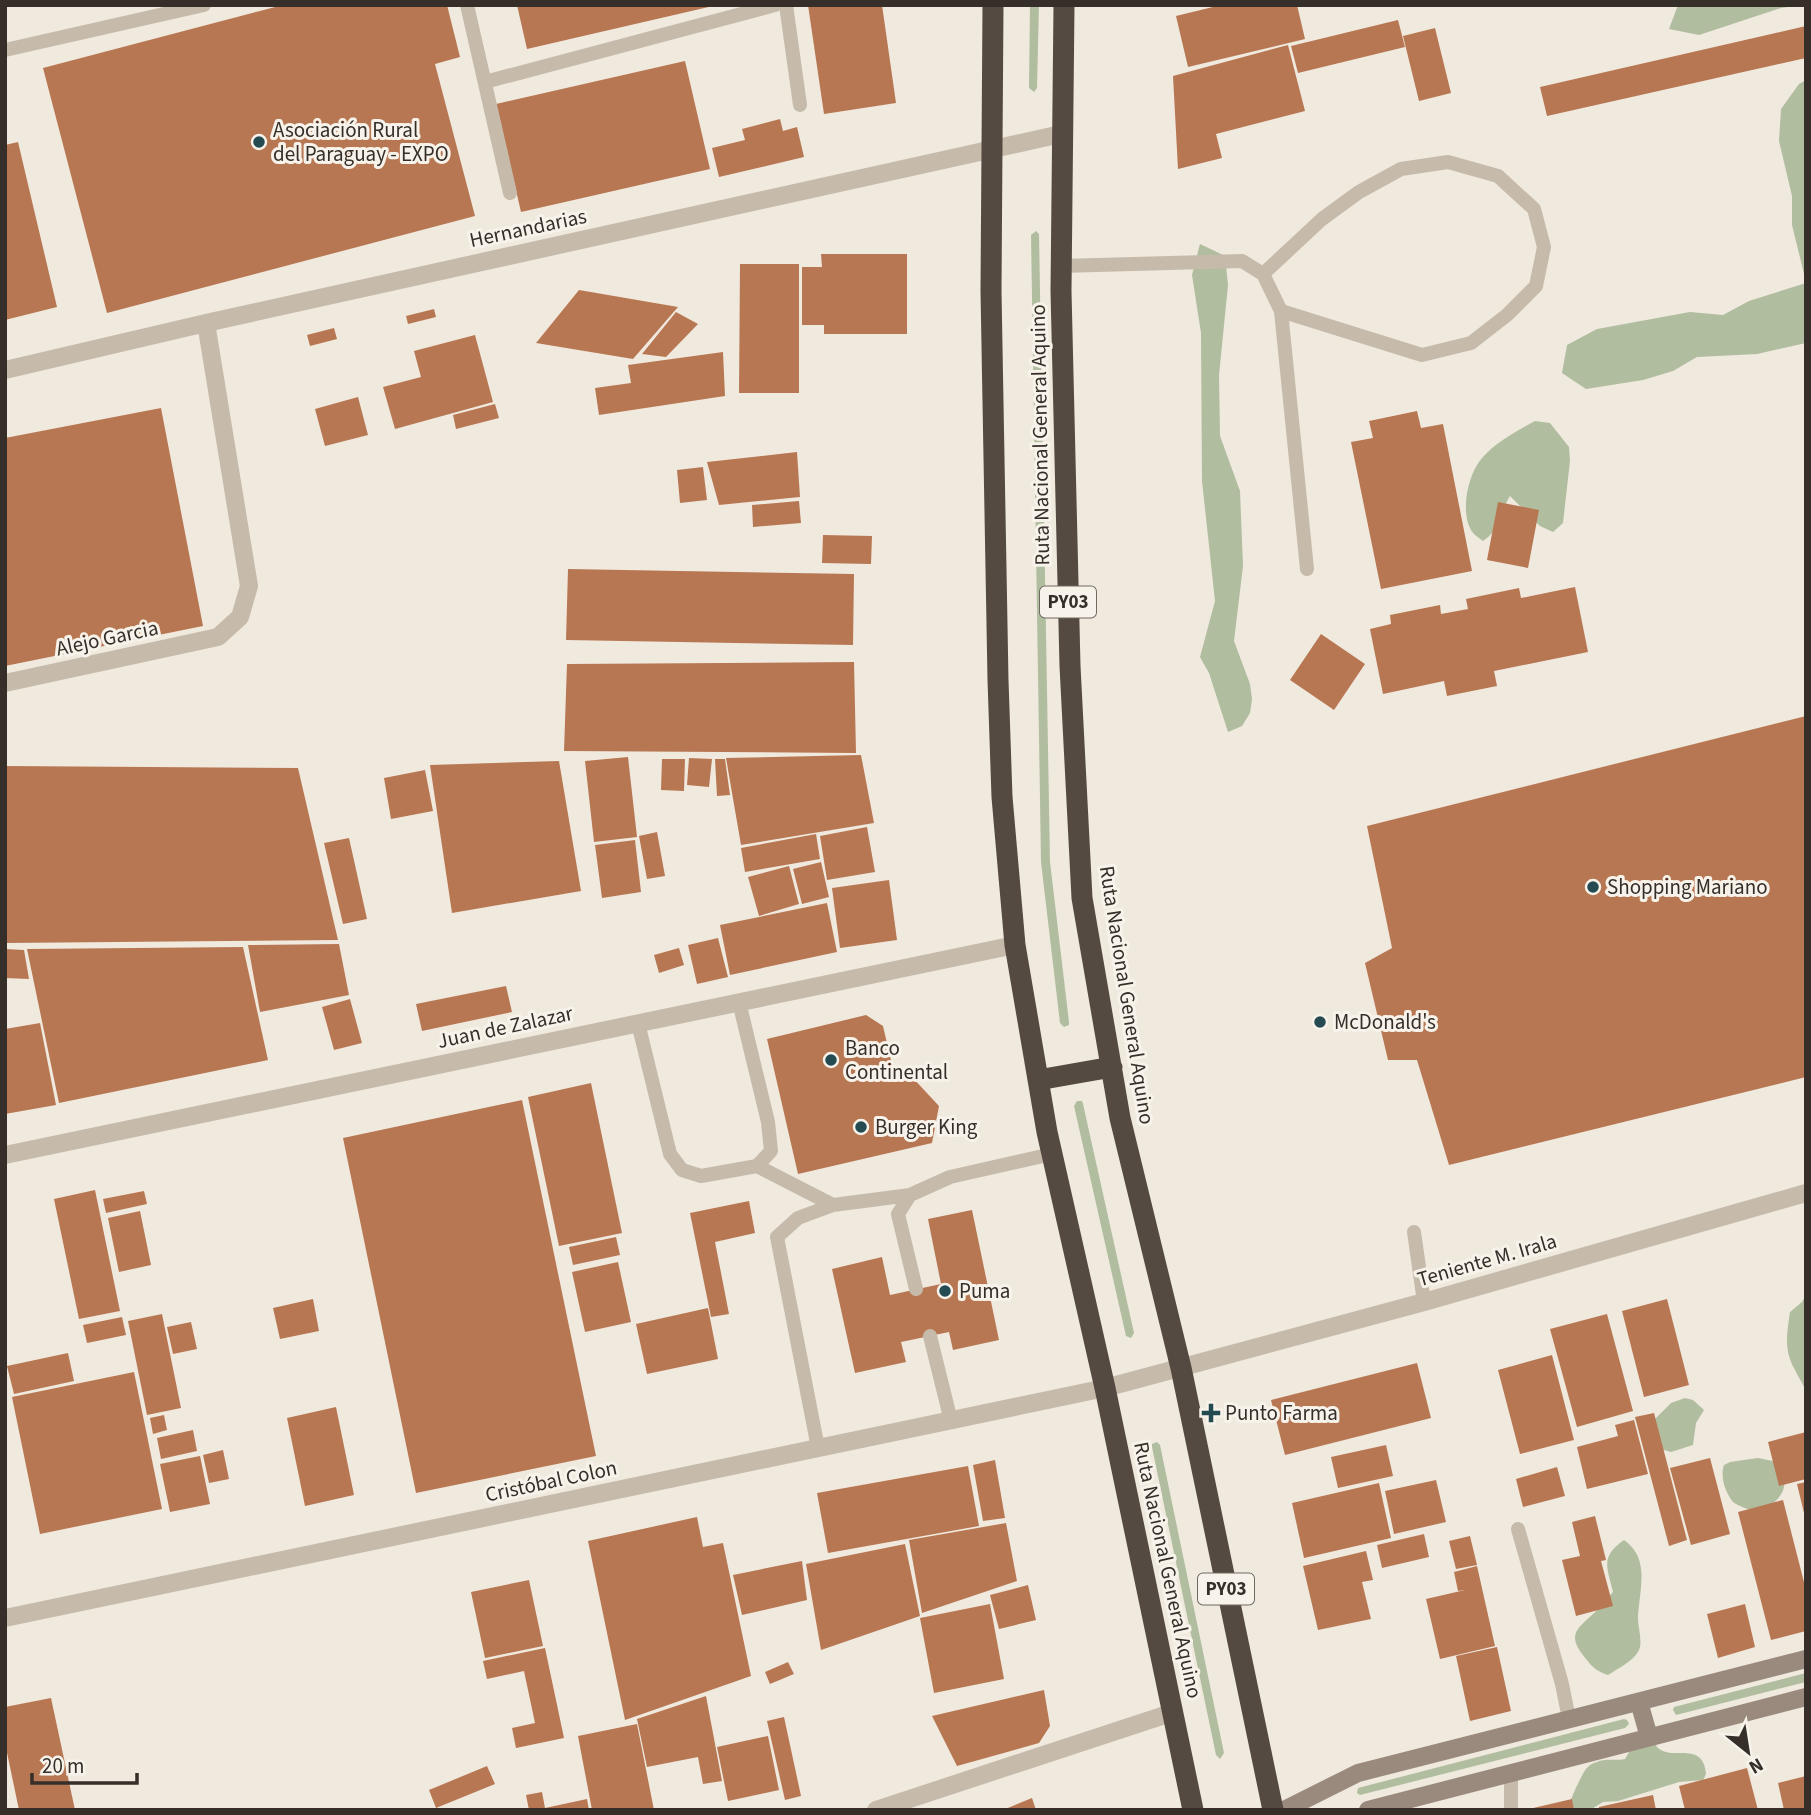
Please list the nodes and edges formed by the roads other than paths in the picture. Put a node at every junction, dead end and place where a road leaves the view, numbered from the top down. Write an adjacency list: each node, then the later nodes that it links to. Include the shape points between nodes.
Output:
1 (204, 5): 7 (lane)
2 (467, 5): 9 (lane)
3 (775, 5): 9 (lane)
4 (786, 5): 10 (lane)
5 (993, 5): 12 (highway, Ruta Nacional General Aquino)
6 (1064, 5): 11 (highway, Ruta Nacional General Aquino / PY03)
7 (161, 10): 8 (lane)
8 (5, 50)
9 (485, 82): 13 (lane)
10 (800, 105)
11 (1061, 134): 12 (street, Hernandarias); 14 (highway, Ruta Nacional General Aquino / PY03)
12 (991, 151): 17 (street, Hernandarias); 21 (highway, Ruta Nacional General Aquino, via 998,680 1002,797)
13 (510, 193)
14 (1060, 265): 15 (lane, via 1242,261); 24 (highway, Ruta Nacional General Aquino / PY03, via 1069,666 1082,898)
15 (1263, 274): 16 (lane); 16 (lane, via 1322,219 1401,169 1448,162 1498,176 1534,209 1544,247 1536,286 1471,343 1422,355)
16 (1280, 311): 19 (lane)
17 (206, 323): 18 (street, Hernandarias); 20 (street, Alejo Garcia, via 248,586 240,617 218,637)
18 (5, 370)
19 (1307, 569)
20 (5, 683)
21 (1015, 944): 22 (street, Juan de Zalazar); 25 (highway, Ruta Nacional General Aquino)
22 (739, 1002): 23 (street, Juan de Zalazar); 28 (lane, via 768,1122 771,1151)
23 (638, 1023): 27 (street, Juan de Zalazar); 28 (lane, via 670,1154 682,1170 701,1176)
24 (1112, 1067): 25 (highway); 36 (highway, Ruta Nacional General Aquino / PY03, via 1120,1118)
25 (1038, 1080): 26 (highway, Ruta Nacional General Aquino)
26 (1052, 1154): 30 (lane, via 950,1177); 37 (highway, Ruta Nacional General Aquino)
27 (5, 1155)
28 (757, 1166): 31 (lane)
29 (1806, 1193): 34 (street, Teniente M. Irala)
30 (910, 1195): 31 (lane); 33 (lane, via 898,1214)
31 (834, 1205): 39 (lane, via 798,1218 778,1237)
32 (1415, 1232): 34 (lane)
33 (916, 1289)
34 (1424, 1302): 36 (street, Teniente M. Irala)
35 (930, 1336): 38 (lane)
36 (1181, 1368): 37 (street, Teniente M. Irala); 51 (highway, Ruta Nacional General Aquino / PY03)
37 (1105, 1388): 38 (street, Cristóbal Colon); 45 (highway, Ruta Nacional General Aquino)
38 (951, 1421): 39 (street, Cristóbal Colon)
39 (818, 1448): 41 (street, Cristóbal Colon)
40 (1518, 1529): 46 (lane)
41 (5, 1618)
42 (1806, 1659): 44 (street)
43 (1806, 1698): 47 (street)
44 (1639, 1702): 46 (street); 47 (street)
45 (1174, 1712): 49 (street); 50 (highway, Ruta Nacional General Aquino)
46 (1569, 1719): 52 (street, via 1358,1773)
47 (1649, 1738): 48 (street)
48 (1511, 1773): 53 (street); 54 (lane)
49 (876, 1810)
50 (1193, 1810)
51 (1273, 1810)
52 (1284, 1810)
53 (1367, 1810)
54 (1511, 1810)

